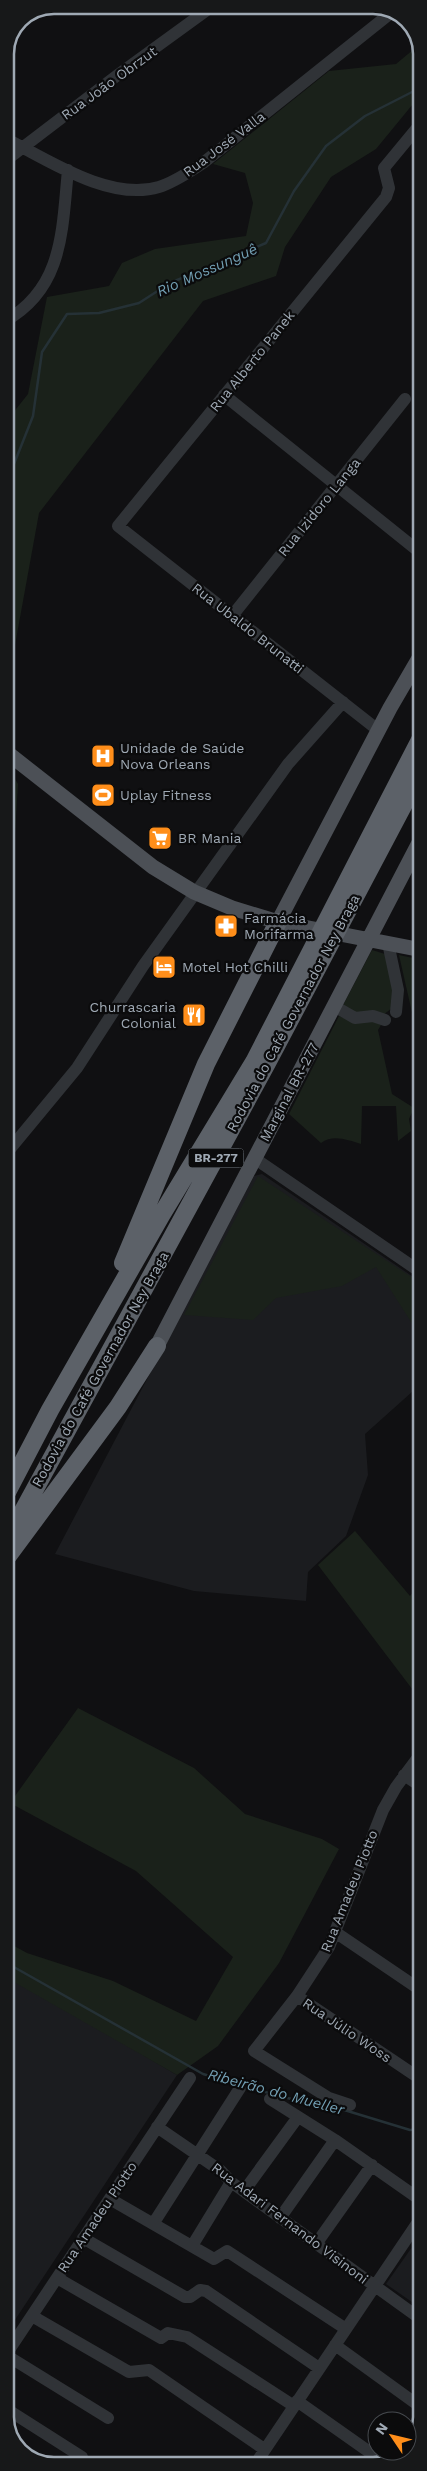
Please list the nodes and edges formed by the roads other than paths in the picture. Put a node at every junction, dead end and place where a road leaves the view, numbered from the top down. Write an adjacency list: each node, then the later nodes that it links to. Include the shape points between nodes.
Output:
1 (202, 14): 5 (street, Rua João Obrzut)
2 (387, 16): 7 (street, Rua José Valla, via 203,163 173,181 159,187 132,191 105,186)
3 (413, 133): 9 (street, Rua Alberto Panek, via 384,168 390,188 386,197)
4 (14, 142): 5 (street, Rua José Valla)
5 (23, 147): 6 (street, Rua João Obrzut); 7 (street, Rua José Valla)
6 (14, 154)
7 (68, 170): 8 (street, via 61,238 47,281 31,303)
8 (14, 315)
9 (224, 395): 11 (street); 12 (street, Rua Alberto Panek)
10 (405, 399): 11 (street, Rua Izidoro Langa)
11 (336, 485): 13 (street); 14 (street, Rua Izidoro Langa)
12 (118, 526): 14 (street, Rua Ubaldo Brunatti)
13 (413, 547)
14 (232, 616): 16 (street, Rua Ubaldo Brunatti)
15 (413, 669): 17 (main road)
16 (343, 702): 17 (street, Rua Ubaldo Brunatti); 22 (street, via 288,764)
17 (378, 730): 23 (main road)
18 (413, 753): 33 (highway, Rodovia do Café Governador Ney Braga / BR-277, via 254,1062)
19 (14, 758): 22 (main road, via 153,867)
20 (413, 787): 36 (highway, Rodovia do Café Governador Ney Braga / BR-277)
21 (413, 852): 24 (main road, Marginal BR-277)
22 (194, 892): 23 (main road, via 232,908); 30 (street, via 77,1068)
23 (283, 923): 24 (main road); 33 (highway, via 206,1064)
24 (363, 938): 25 (main road); 27 (main road, Marginal BR-277)
25 (388, 943): 26 (main road); 28 (street, via 398,990)
26 (413, 948)
27 (334, 1006): 29 (street, via 354,1018 373,1016); 31 (main road, Marginal BR-277)
28 (396, 1012)
29 (385, 1020)
30 (14, 1144)
31 (254, 1158): 32 (street); 34 (main road, Marginal BR-277)
32 (413, 1267)
33 (95, 1331): 35 (highway, Rodovia do Café Governador Ney Braga / BR-277)
34 (157, 1346): 37 (highway, via 118,1407)
35 (14, 1480)
36 (14, 1527)
37 (14, 1548)
38 (413, 1764): 39 (street, Rua Amadeu Piotto)
39 (404, 1775): 40 (street); 41 (street, Rua Amadeu Piotto, via 380,1816)
40 (413, 1781)
41 (335, 1932): 42 (street); 43 (street, Rua Amadeu Piotto)
42 (413, 1985)
43 (296, 1996): 44 (street, Rua Júlio Woss); 48 (street, Rua Amadeu Piotto, via 254,2051 329,2098)
44 (413, 2074)
45 (190, 2078): 50 (street, Rua Amadeu Piotto)
46 (240, 2088): 52 (street)
47 (270, 2099): 49 (street)
48 (350, 2105)
49 (298, 2117): 51 (street); 55 (street)
50 (157, 2127): 52 (street, Rua Adari Fernando Visinoni); 57 (street, Rua Amadeu Piotto)
51 (336, 2140): 53 (street); 58 (street)
52 (198, 2156): 54 (street, Rua Adari Fernando Visinoni); 59 (street)
53 (372, 2165): 56 (street); 62 (street)
54 (231, 2182): 55 (street, Rua Adari Fernando Visinoni); 63 (street)
55 (244, 2191): 58 (street, Rua Adari Fernando Visinoni)
56 (413, 2195)
57 (110, 2199): 59 (street); 61 (street, Rua Amadeu Piotto)
58 (280, 2218): 62 (street, Rua Adari Fernando Visinoni)
59 (153, 2224): 63 (street)
60 (413, 2229): 65 (street)
61 (83, 2238): 64 (street, Rua Amadeu Piotto); 72 (street, via 185,2297 200,2290 206,2292)
62 (316, 2244): 65 (street, Rua Adari Fernando Visinoni)
63 (192, 2246): 68 (street, via 214,2259 227,2251)
64 (57, 2278): 67 (street, Rua Amadeu Piotto); 74 (street, via 161,2338 168,2333 187,2337)
65 (374, 2286): 66 (street, Rua Adari Fernando Visinoni); 68 (street)
66 (413, 2314)
67 (32, 2316): 69 (street, Rua Amadeu Piotto); 78 (street, via 129,2372 149,2370)
68 (346, 2329): 70 (street)
69 (14, 2343)
70 (335, 2345): 72 (street); 73 (street)
71 (14, 2360): 76 (street)
72 (320, 2368): 74 (street)
73 (413, 2401)
74 (295, 2404): 79 (street); 80 (street)
75 (14, 2413): 77 (street)
76 (108, 2418)
77 (82, 2456)
78 (256, 2457)
79 (262, 2457)
80 (376, 2457)

